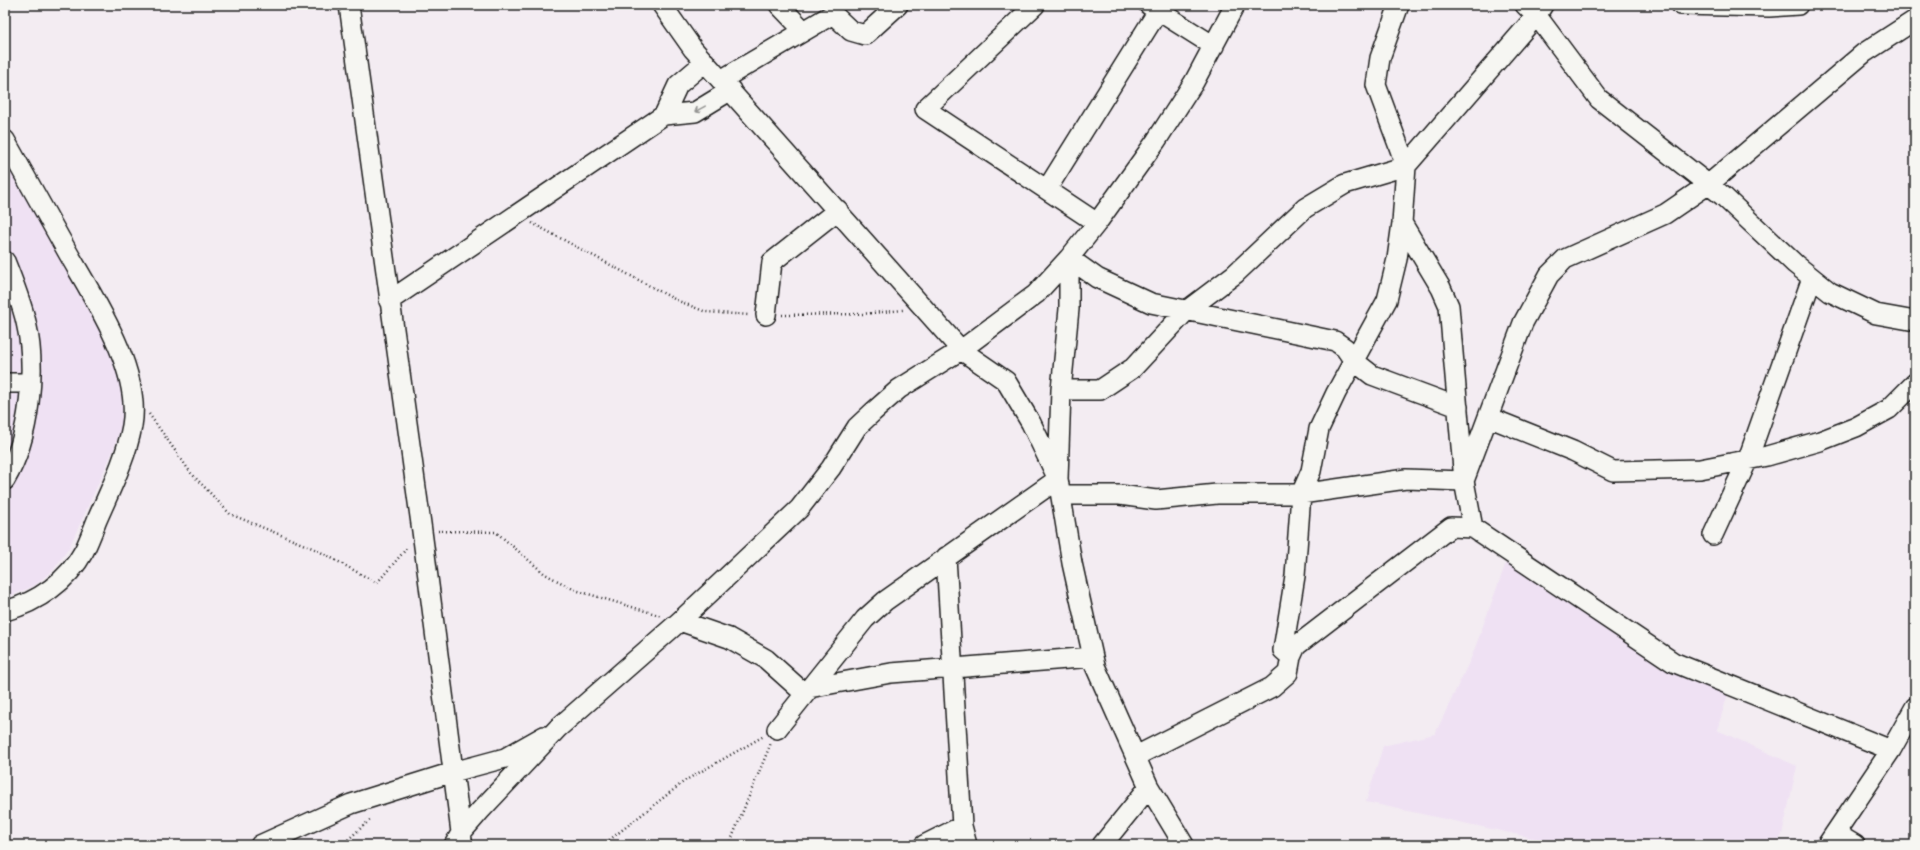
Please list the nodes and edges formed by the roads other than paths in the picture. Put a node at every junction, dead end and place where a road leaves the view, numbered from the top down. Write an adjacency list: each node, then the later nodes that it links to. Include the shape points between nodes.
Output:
1 (349, 5): 28 (street)
2 (662, 5): 15 (street)
3 (780, 5): 13 (street)
4 (898, 5): 13 (street, via 864,35 851,31 833,14)
5 (1035, 5): 21 (street, via 925,109)
6 (1235, 5): 14 (street)
7 (1399, 5): 19 (street, via 1380,58 1376,85)
8 (1681, 5): 9 (street)
9 (1798, 5)
10 (1153, 8): 14 (street); 21 (street)
11 (1535, 9): 19 (street); 20 (street, via 1600,99)
12 (1915, 20): 20 (street, via 1864,53)
13 (804, 31): 16 (street)
14 (1214, 46): 23 (street, via 1156,140)
15 (705, 62): 16 (street); 17 (street, via 678,85)
16 (726, 85): 17 (street, one-way to 17, via 695,112); 22 (street)
17 (664, 115): 28 (street)
18 (5, 140): 50 (street, via 102,314 124,361 132,390 132,426 124,454 84,551 63,578 41,597)
19 (1406, 166): 24 (street); 29 (street, via 1345,184 1305,208 1235,274)
20 (1708, 184): 27 (street); 39 (street, via 1665,214 1565,259 1549,275 1523,323)
21 (1047, 190): 23 (street)
22 (838, 210): 30 (street, via 772,262); 32 (street)
23 (1097, 223): 25 (street)
24 (1402, 223): 33 (street, via 1387,300); 38 (street, via 1450,306)
25 (1069, 258): 29 (street, via 1097,278 1137,297); 32 (street, via 1036,294); 37 (street, via 1069,309)
26 (5, 260): 35 (street, via 18,292 26,323 31,352)
27 (1812, 278): 31 (street, via 1830,292 1876,314); 42 (street)
28 (389, 301): 61 (street)
29 (1186, 311): 33 (street, via 1336,341 1345,348); 37 (street, via 1133,368 1100,390)
30 (766, 315)
31 (1915, 321)
32 (961, 350): 45 (street, via 1006,381 1031,423); 51 (street, via 899,389 857,427 831,468 799,509)
33 (1354, 361): 38 (street, via 1372,375); 46 (street, via 1319,429 1311,471)
34 (5, 382): 35 (street)
35 (30, 383): 40 (street)
36 (1915, 383): 42 (street, via 1889,409 1856,427 1820,441)
37 (1061, 390): 45 (street)
38 (1458, 407): 44 (street)
39 (1488, 417): 42 (street, via 1573,451 1613,471 1700,469); 44 (street)
40 (22, 440): 41 (street); 43 (street, via 13,467)
41 (5, 448)
42 (1748, 459): 48 (street)
43 (5, 480)
44 (1464, 481): 46 (street, via 1406,479); 47 (street)
45 (1060, 487): 46 (street, via 1156,500 1217,494); 49 (street); 52 (street, via 1072,563)
46 (1301, 494): 53 (street, via 1295,576 1282,650)
47 (1473, 528): 53 (street, via 1451,527 1436,537 1296,646); 59 (street, via 1673,662)
48 (1713, 535)
49 (946, 558): 54 (street); 55 (street, via 885,601 865,619)
50 (5, 611)
51 (680, 621): 55 (street, via 729,638 766,659); 57 (street)
52 (1093, 657): 54 (street); 60 (street)
53 (1291, 657): 60 (street, via 1288,673 1272,687)
54 (953, 668): 55 (street, via 891,673); 63 (street)
55 (807, 691): 58 (street)
56 (1915, 707): 59 (street)
57 (558, 728): 61 (street, via 505,758); 65 (street, via 480,811)
58 (777, 729)
59 (1891, 750): 64 (street)
60 (1136, 756): 62 (street)
61 (453, 772): 65 (street); 66 (street, via 351,804)
62 (1150, 787): 69 (street); 70 (street)
63 (962, 826): 67 (street); 68 (street)
64 (1831, 839): 71 (street)
65 (460, 841)
66 (260, 845)
67 (924, 845)
68 (967, 845)
69 (1102, 845)
70 (1184, 845)
71 (1855, 845)

